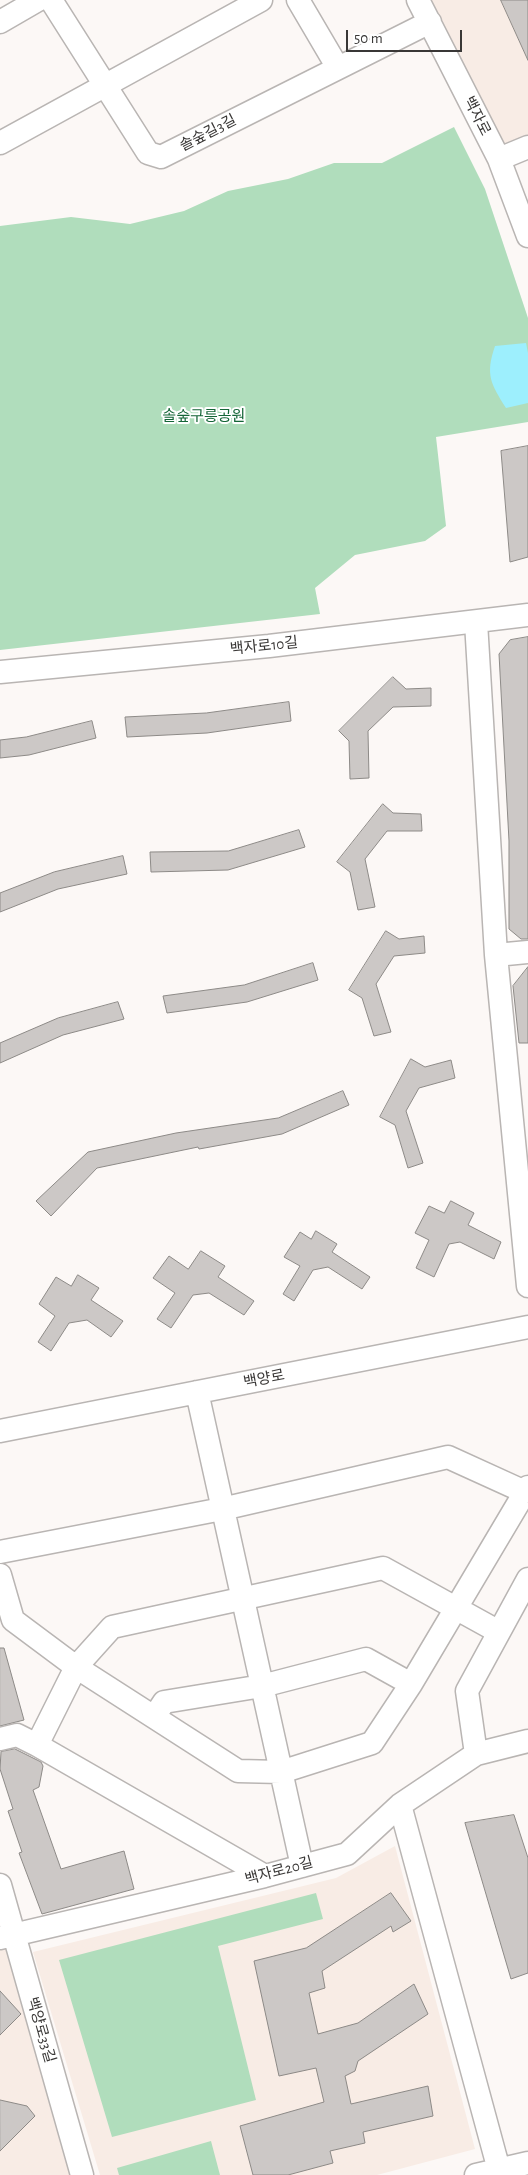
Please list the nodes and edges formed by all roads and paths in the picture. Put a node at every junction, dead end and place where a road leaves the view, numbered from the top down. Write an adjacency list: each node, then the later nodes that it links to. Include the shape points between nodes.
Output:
1 (38, 0): 6 (street)
2 (50, 0): 9 (street, 솔숲길3길)
3 (261, 0): 9 (street)
4 (298, 0): 8 (street)
5 (418, 0): 7 (street, 백자로)
6 (0, 22)
7 (430, 22): 8 (street, 솔숲길3길); 12 (street, 백자로)
8 (338, 68): 9 (street, 솔숲길3길, via 161,157 148,153)
9 (105, 85): 10 (street)
10 (0, 142)
11 (528, 147): 12 (street)
12 (499, 159): 13 (street, 백자로)
13 (528, 236)
14 (528, 615): 15 (street, 백자로10길)
15 (476, 622): 16 (street, 백자로10길); 18 (street)
16 (0, 672)
17 (528, 952): 18 (street)
18 (496, 955): 19 (street)
19 (528, 1286)
20 (528, 1327): 21 (street, 백양로)
21 (197, 1392): 22 (street, 백양로); 24 (street)
22 (0, 1432)
23 (527, 1489): 24 (street, via 448,1457); 29 (street)
24 (222, 1509): 25 (street); 28 (street)
25 (0, 1552)
26 (0, 1575): 31 (street, via 13,1620)
27 (528, 1580): 30 (street)
28 (242, 1599): 29 (street, via 383,1568); 31 (street, via 112,1627); 33 (street)
29 (457, 1608): 30 (street); 32 (street)
30 (499, 1632): 38 (street, via 467,1691)
31 (76, 1667): 34 (street); 37 (street)
32 (411, 1684): 33 (street, via 366,1659); 39 (street, via 372,1743)
33 (262, 1686): 34 (street, via 164,1702); 39 (street)
34 (154, 1717): 39 (street, via 238,1771)
35 (0, 1739): 37 (street, via 17,1735)
36 (528, 1740): 38 (street, 백자로20길)
37 (37, 1745): 42 (street)
38 (476, 1754): 40 (street, 백자로20길)
39 (281, 1772): 41 (street)
40 (400, 1805): 41 (street, 백자로20길, via 347,1854); 46 (street)
41 (302, 1866): 42 (street, 백자로20길)
42 (266, 1876): 44 (street, 백자로20길)
43 (0, 1884): 44 (street, 백양로33길)
44 (7, 1937): 47 (street, 백양로33길)
45 (528, 2163): 46 (street)
46 (499, 2170): 48 (street)
47 (82, 2175)
48 (476, 2175)

